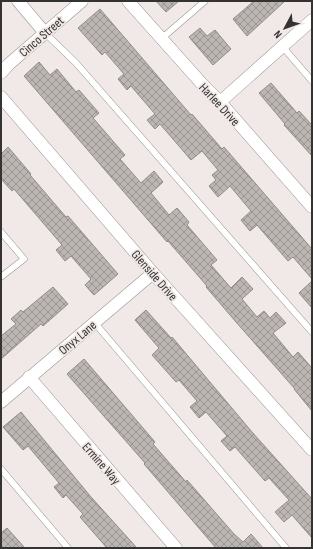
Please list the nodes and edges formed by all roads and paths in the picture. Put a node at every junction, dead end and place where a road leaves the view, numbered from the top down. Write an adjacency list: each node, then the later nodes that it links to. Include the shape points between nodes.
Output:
1 (18, 1): 6 (street)
2 (82, 1): 6 (street, Cinco Street)
3 (128, 1): 7 (street, Harlee Drive)
4 (205, 1): 7 (lane)
5 (312, 20): 8 (street)
6 (45, 33): 9 (street, Cinco Street); 18 (lane, via 76,63)
7 (162, 39): 12 (street, Harlee Drive)
8 (282, 46): 10 (lane); 12 (street)
9 (1, 73)
10 (312, 81)
11 (1, 97): 15 (street, Glenside Drive)
12 (220, 102): 13 (street, Harlee Drive)
13 (312, 207)
14 (1, 232): 16 (lane, via 24,259)
15 (153, 273): 17 (street, Onyx Lane); 21 (street, Glenside Drive)
16 (1, 278)
17 (94, 322): 19 (street, Onyx Lane); 25 (lane)
18 (312, 332)
19 (29, 377): 20 (street, Onyx Lane); 24 (street, Ermine Way)
20 (1, 402)
21 (312, 450)
22 (1, 469): 23 (lane)
23 (68, 548)
24 (176, 548)
25 (286, 548)

